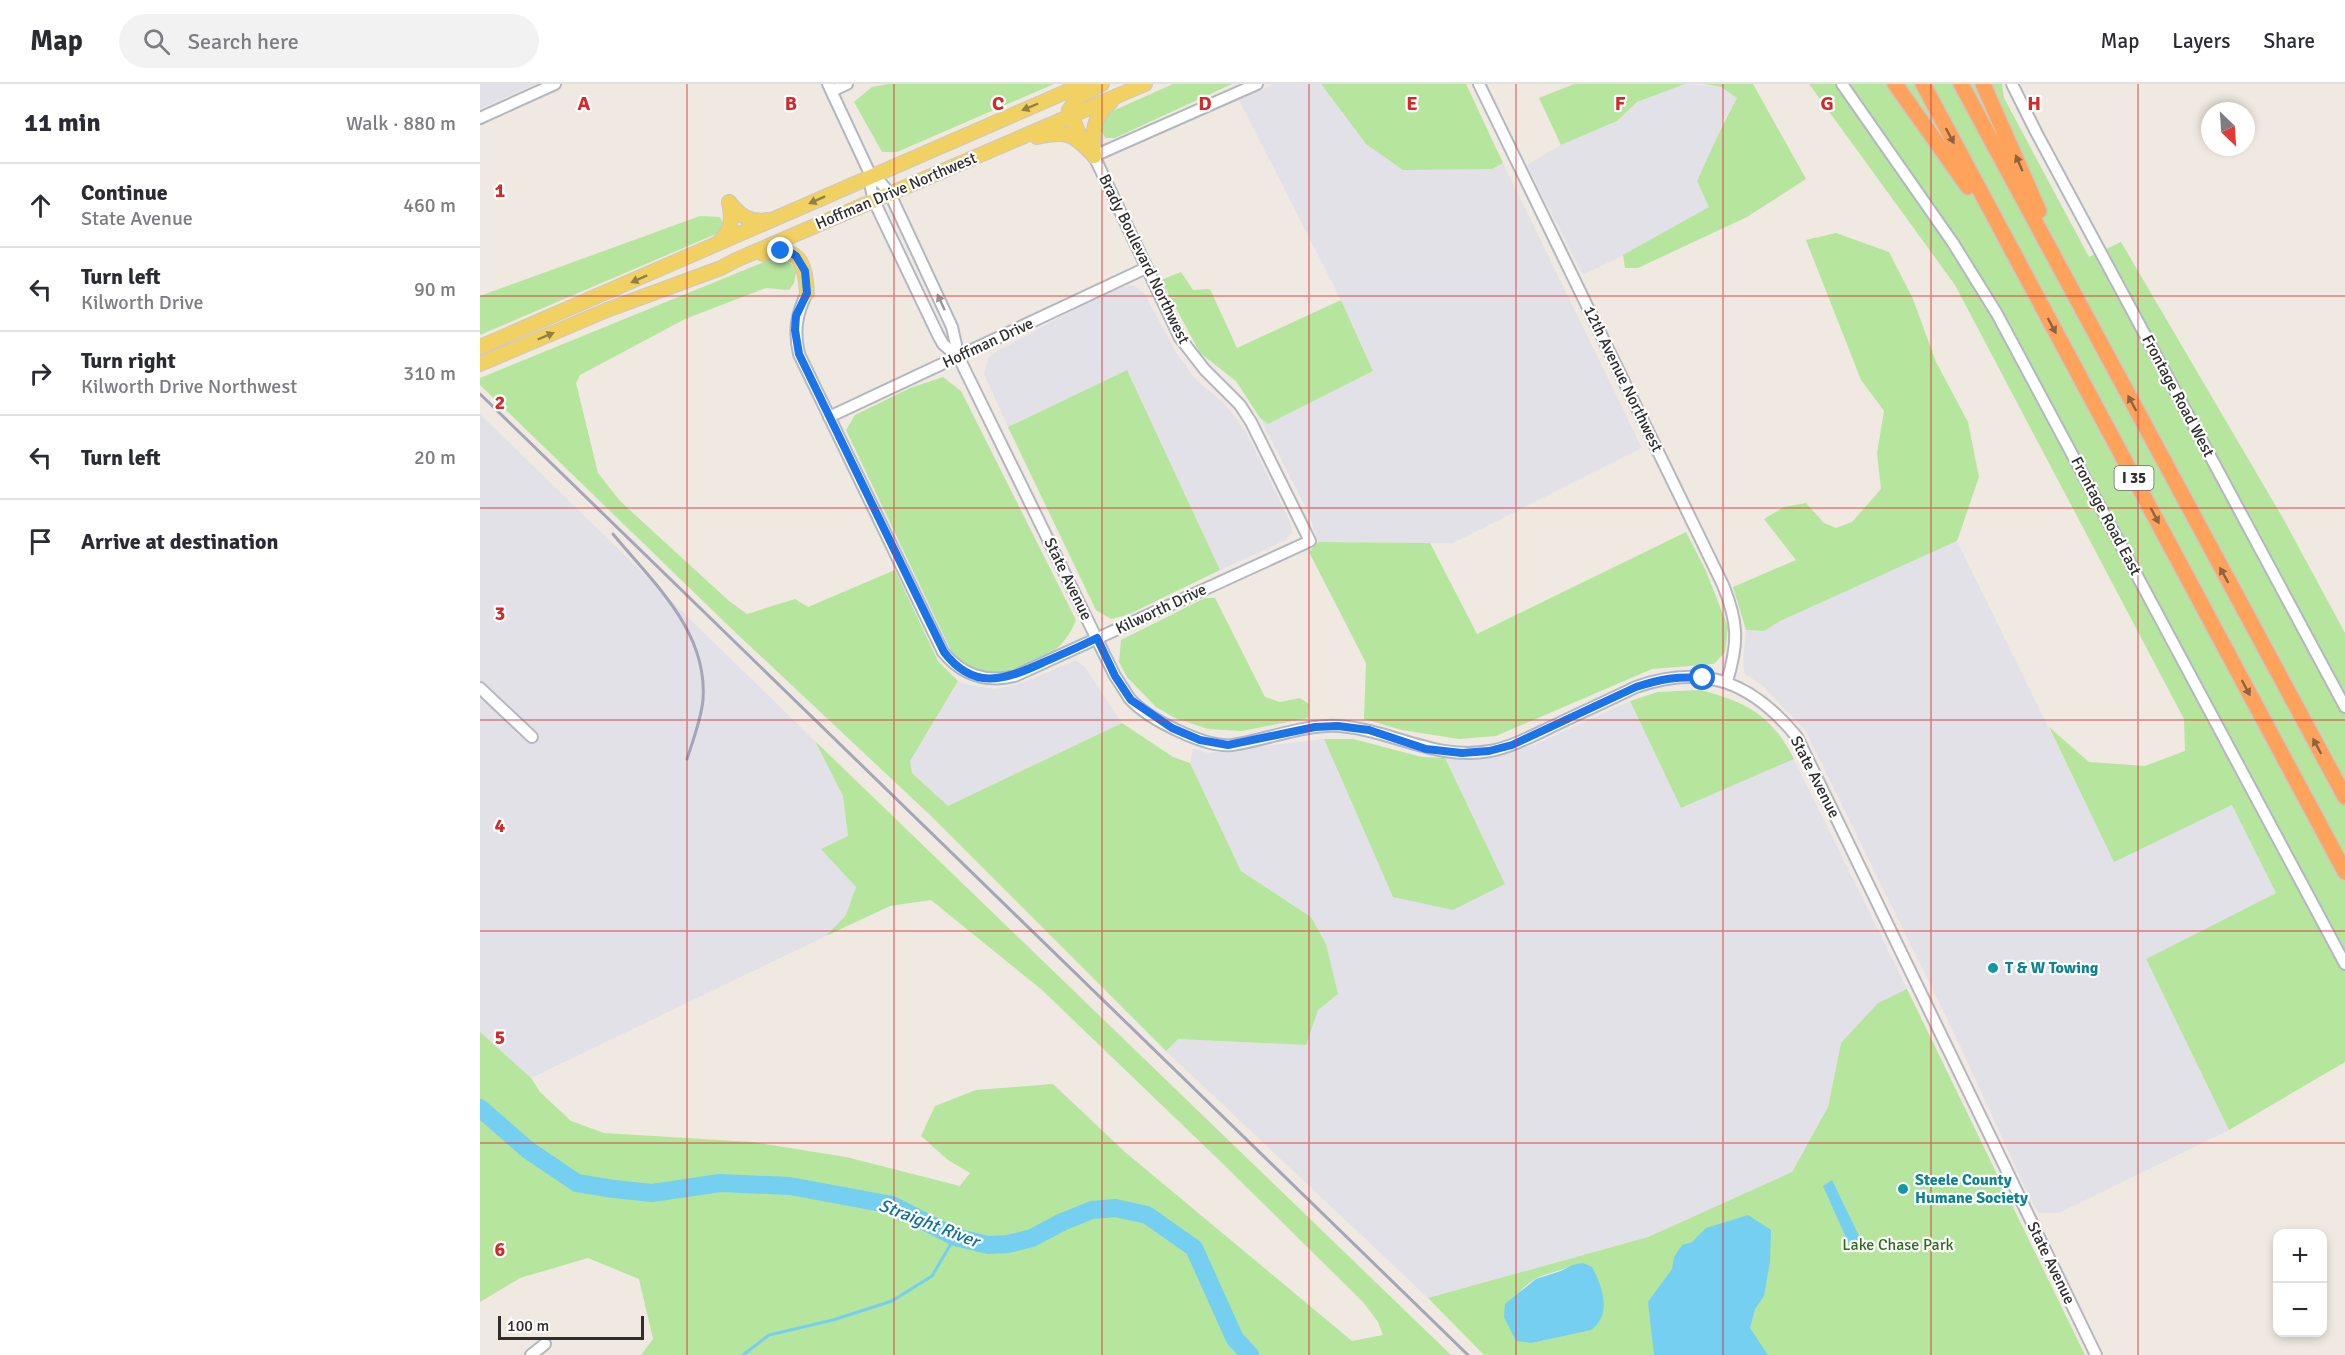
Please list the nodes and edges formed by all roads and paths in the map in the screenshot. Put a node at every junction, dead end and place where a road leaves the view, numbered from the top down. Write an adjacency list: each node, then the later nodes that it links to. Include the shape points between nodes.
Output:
1 (555, 84): 17 (street)
2 (847, 84): 14 (street)
3 (1084, 84): 20 (main road, Hoffman Drive Northwest, one-way to 20)
4 (1102, 84): 16 (main road, via 1078,97 1071,105)
5 (1145, 84): 15 (main road, Hoffman Drive Northwest)
6 (1257, 84): 19 (street)
7 (1479, 84): 36 (street, 12th Avenue Northwest, via 1733,609 1737,631)
8 (1842, 84): 42 (street, Frontage Road East, via 1953,243 1997,314)
9 (1895, 84): 29 (highway, via 1957,170)
10 (1923, 84): 29 (highway, I 35, one-way to 29)
11 (1961, 84): 28 (highway, I 35)
12 (1983, 84): 28 (highway, one-way to 12)
13 (2012, 84): 38 (street, Frontage Road West)
14 (830, 88): 20 (street)
15 (1122, 94): 16 (main road, Hoffman Drive Northwest); 19 (main road, via 1106,106 1095,122)
16 (1070, 116): 18 (main road, Hoffman Drive Northwest); 19 (main road)
17 (480, 118)
18 (1006, 144): 19 (main road, via 1058,133 1079,139); 21 (main road, Hoffman Drive Northwest)
19 (1090, 152): 26 (street, Brady Boulevard Northwest)
20 (871, 177): 21 (street); 22 (street); 23 (main road, Hoffman Drive Northwest, one-way to 23)
21 (890, 194): 22 (main road, Hoffman Drive Northwest); 31 (street, one-way to 21, via 952,327)
22 (874, 201): 25 (main road, Hoffman Drive Northwest); 31 (street, via 938,335)
23 (773, 219): 24 (main road, Hoffman Drive Northwest); 24 (main road, via 749,219 729,202 730,230)
24 (713, 246): 30 (main road, Hoffman Drive Northwest, one-way to 30)
25 (721, 268): 27 (main road, via 765,253 790,252 802,263); 32 (main road, Hoffman Drive Northwest, one-way to 25, via 607,310)
26 (1146, 268): 31 (street, Hoffman Drive); 34 (street, Brady Boulevard Northwest, via 1191,355 1227,390 1251,422)
27 (807, 293): 33 (street, via 796,316 796,344)
28 (2075, 294): 40 (highway, I 35, one-way to 28)
29 (2036, 296): 41 (highway, I 35, one-way to 41)
30 (480, 347)
31 (959, 358): 33 (street, Hoffman Drive); 35 (street, State Avenue)
32 (486, 362)
33 (829, 417): 35 (street, Kilworth Drive, via 944,652 960,669 993,680 1015,676)
34 (1310, 541): 35 (street, Kilworth Drive)
35 (1097, 638): 36 (street, State Avenue, via 1131,700 1172,728 1200,740 1228,745 1338,726 1369,730 1426,749 1489,751 1512,745 1656,680 1679,676)
36 (1727, 681): 45 (street, State Avenue, via 1759,699 1797,737)
37 (480, 688): 39 (street)
38 (2345, 707)
39 (532, 737)
40 (2345, 797)
41 (2345, 872)
42 (2345, 964)
43 (545, 1344): 44 (street)
44 (531, 1355)
45 (2096, 1355)

